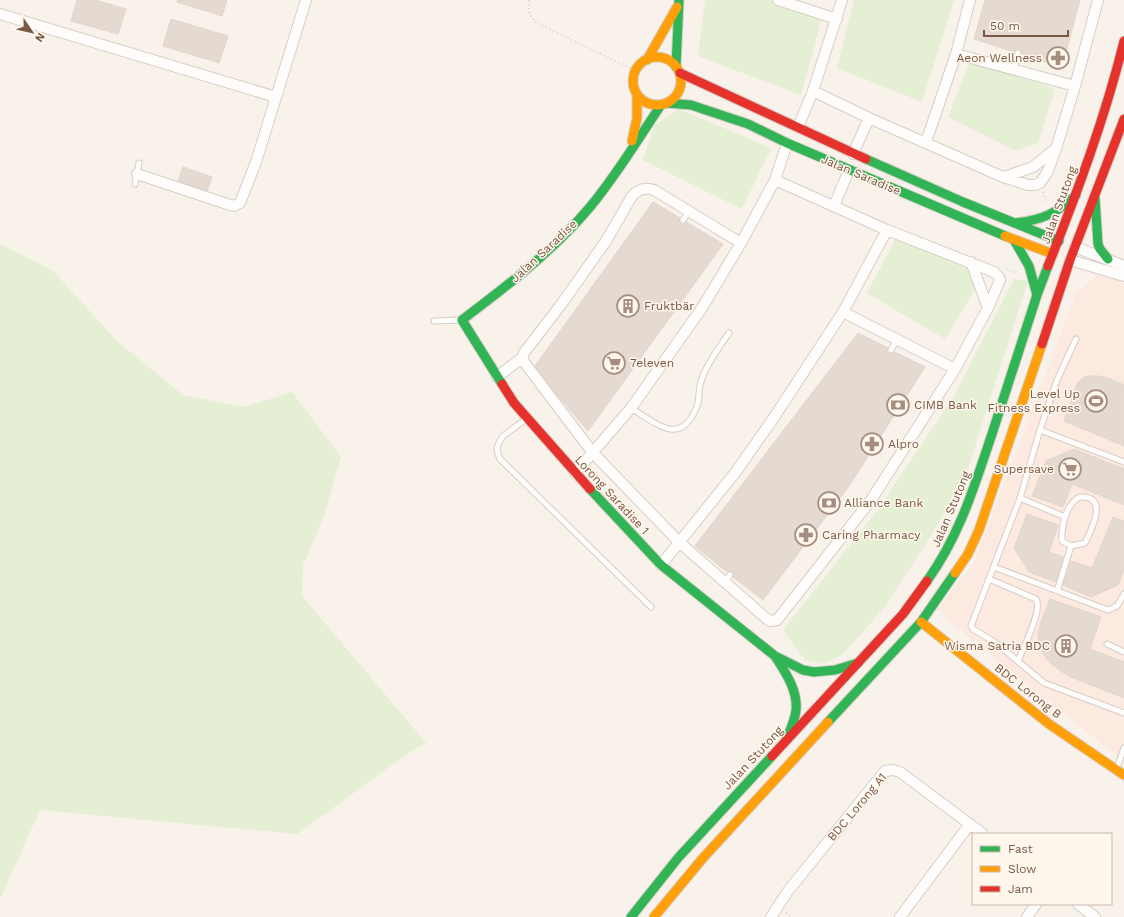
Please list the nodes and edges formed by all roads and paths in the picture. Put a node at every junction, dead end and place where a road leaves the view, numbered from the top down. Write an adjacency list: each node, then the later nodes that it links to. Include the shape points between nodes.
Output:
1 (306, 0): 20 (street)
2 (529, 0): 16 (path, via 528,12 538,24)
3 (779, 0): 9 (street)
4 (842, 0): 9 (street)
5 (970, 0): 12 (street)
6 (1098, 0): 17 (street)
7 (679, 2): 13 (main road); 14 (main road)
8 (0, 14): 20 (street)
9 (837, 19): 18 (street)
10 (1124, 41): 37 (main road, Jalan Stutong)
11 (1018, 53): 15 (lane)
12 (956, 54): 15 (street); 25 (street)
13 (647, 60): 14 (main road, via 663,58 670,61); 16 (main road)
14 (678, 70): 21 (main road, via 680,87 673,99); 24 (main road, Jalan Saradise)
15 (1014, 70): 17 (street)
16 (636, 71): 19 (main road, via 634,86)
17 (1075, 86): 27 (street)
18 (813, 91): 22 (street); 24 (street)
19 (637, 94): 21 (main road, via 650,104); 28 (main road, via 638,113)
20 (276, 97): 32 (street, via 256,162 238,205 227,204)
21 (664, 104): 26 (main road, Jalan Saradise, via 691,105 748,124); 28 (main road)
22 (869, 118): 25 (street); 29 (street, Jalan Saradise)
23 (1124, 119): 38 (main road, Jalan Stutong)
24 (798, 127): 29 (main road, Jalan Saradise)
25 (926, 142): 33 (street)
26 (786, 143): 31 (main road, Jalan Saradise); 34 (street)
27 (1056, 149): 33 (street, via 1033,167); 35 (street, via 1047,173)
28 (628, 152): 60 (main road, Jalan Saradise, via 608,184 558,241)
29 (853, 154): 43 (main road, Jalan Saradise)
30 (139, 163): 32 (lane)
31 (848, 170): 39 (street); 45 (main road, Jalan Saradise)
32 (137, 174): 36 (lane)
33 (1003, 177): 35 (street, via 1028,184)
34 (775, 180): 39 (street); 47 (street)
35 (1040, 183): 42 (path, via 1047,202 1038,212)
36 (135, 184)
37 (1076, 195): 42 (main road, via 1059,210); 46 (main road, Jalan Stutong)
38 (1095, 197): 48 (main road, Jalan Stutong); 50 (main road, via 1098,244)
39 (834, 206): 44 (street)
40 (689, 211): 41 (lane); 47 (street); 66 (street, via 654,190 648,188 636,192 606,241)
41 (683, 220)
42 (1040, 220): 43 (main road)
43 (1013, 223): 46 (main road, Jalan Saradise)
44 (887, 230): 52 (street); 59 (street)
45 (1014, 240): 49 (main road, Jalan Saradise); 53 (main road)
46 (1059, 240): 48 (main road, Jalan Saradise); 49 (main road, Jalan Stutong)
47 (741, 243): 69 (street, via 702,308)
48 (1075, 247): 50 (street); 51 (main road, Jalan Stutong)
49 (1053, 254): 51 (main road, Jalan Saradise); 57 (main road, Jalan Stutong)
50 (1108, 259): 54 (street)
51 (1070, 260): 55 (street); 85 (main road, Jalan Stutong, via 980,530 968,554)
52 (971, 262): 56 (street, via 994,272); 58 (street)
53 (1027, 262): 56 (path, via 1014,272 1003,268); 57 (main road)
54 (1124, 266)
55 (1124, 276)
56 (999, 277): 58 (street, via 999,283)
57 (1038, 295): 85 (main road, Jalan Stutong, via 972,494 957,532)
58 (988, 308): 67 (street)
59 (843, 312): 63 (street); 77 (street, via 735,474)
60 (462, 320): 61 (lane); 68 (main road, Lorong Saradise 1)
61 (434, 321)
62 (729, 333): 69 (lane, via 708,367 700,384 698,402 693,415 686,424 679,429 663,428)
63 (897, 339): 65 (lane); 67 (street)
64 (1076, 339): 71 (lane, via 1057,380)
65 (891, 350)
66 (522, 358): 68 (street); 72 (street, via 559,402)
67 (955, 369): 77 (street, via 871,500 780,618 774,621 768,619 727,578)
68 (497, 377): 70 (main road, Lorong Saradise 1)
69 (630, 408): 72 (street)
70 (527, 418): 74 (main road, Lorong Saradise 1); 84 (lane, via 503,436 498,444 497,452 500,459)
71 (1040, 430): 73 (lane); 75 (lane)
72 (593, 453): 74 (street); 77 (street)
73 (1124, 462)
74 (575, 473): 79 (main road, Lorong Saradise 1)
75 (1020, 498): 76 (lane); 80 (lane)
76 (1065, 517): 78 (lane, via 1062,541); 78 (lane, via 1080,497 1093,500 1096,504 1085,543)
77 (679, 542): 79 (street)
78 (1071, 546): 82 (lane)
79 (661, 565): 88 (main road, Lorong Saradise 1)
80 (994, 567): 81 (lane); 82 (lane)
81 (990, 579): 89 (lane, via 971,626); 89 (lane, via 1038,602 1036,616)
82 (1057, 591): 83 (lane, via 1108,610 1117,606)
83 (1124, 594)
84 (651, 607)
85 (912, 618): 90 (main road, Jalan Stutong); 94 (main road, BDC Lorong B, via 1049,724); 101 (main road, Jalan Stutong)
86 (1107, 644): 87 (lane)
87 (1124, 652)
88 (775, 656): 90 (main road, via 803,670 814,672 835,670); 92 (main road, via 794,692 796,706)
89 (1018, 661): 91 (lane, via 1044,683)
90 (858, 663): 92 (main road, Jalan Stutong)
91 (1124, 714)
92 (786, 740): 100 (main road, Jalan Stutong, via 678,858)
93 (1124, 748): 94 (lane)
94 (1116, 770): 95 (main road, BDC Lorong B)
95 (1124, 775)
96 (970, 824): 97 (street, BDC Lorong A1); 102 (street, BDC Lorong A1, via 900,772 885,771 788,891); 103 (street)
97 (982, 833)
98 (1035, 905): 104 (street)
99 (1079, 905): 105 (street)
100 (631, 917)
101 (654, 917)
102 (771, 917)
103 (900, 917)
104 (1027, 917)
105 (1095, 917)

